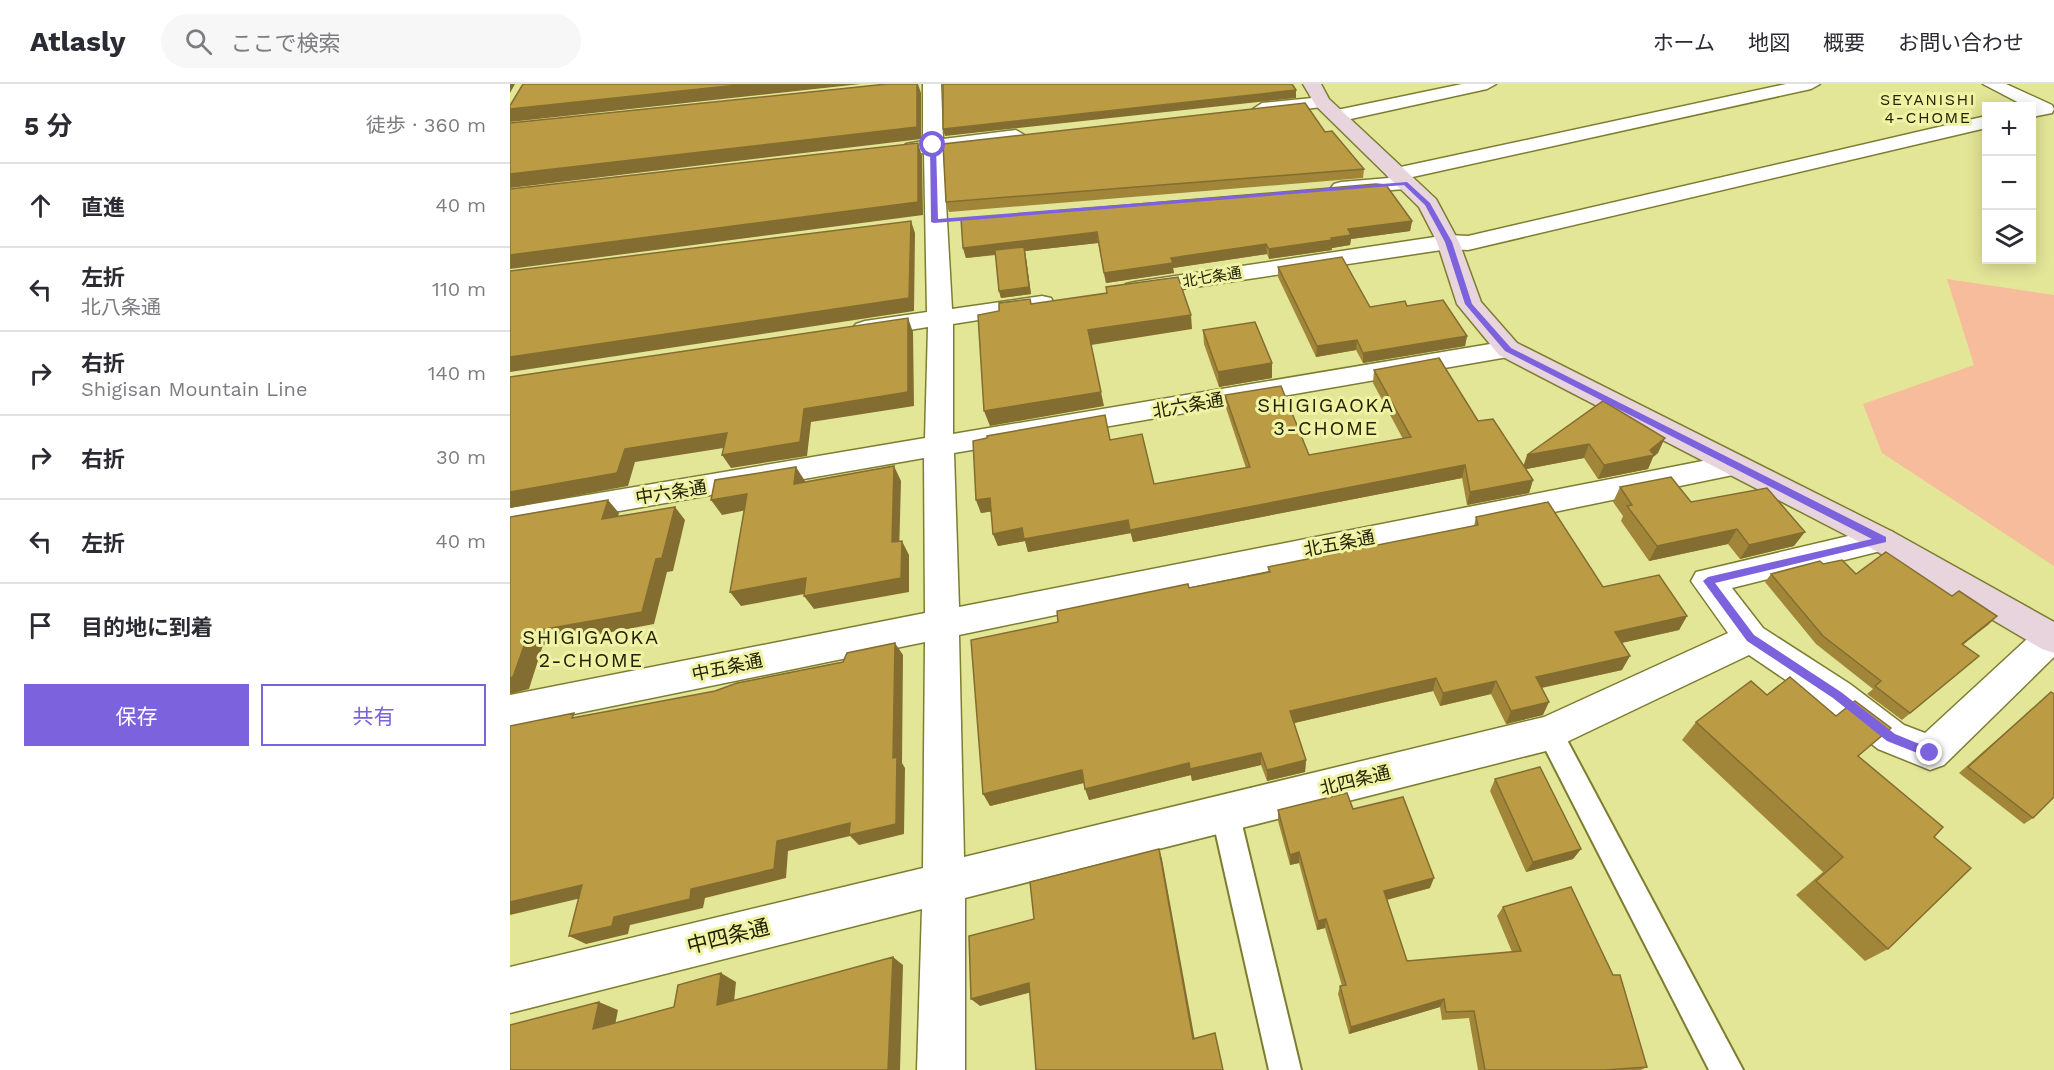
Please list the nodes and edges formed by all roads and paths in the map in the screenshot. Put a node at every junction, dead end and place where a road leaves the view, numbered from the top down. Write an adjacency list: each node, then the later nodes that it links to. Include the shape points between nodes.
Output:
1 (933, 84): 5 (street); 13 (street)
2 (1487, 84): 6 (street)
3 (1811, 84): 15 (street)
4 (1992, 84): 7 (street)
5 (909, 87)
6 (1324, 101): 9 (street); 15 (main road)
7 (2029, 102)
8 (2036, 105): 10 (street, via 2044,109)
9 (1240, 111)
10 (2036, 111)
11 (1982, 123): 20 (street, 北七条通, via 1468,243)
12 (1039, 134): 13 (street)
13 (933, 145): 14 (street); 18 (street)
14 (897, 149)
15 (1401, 179): 16 (street); 20 (main road, via 1428,204)
16 (1323, 190)
17 (958, 220): 18 (street)
18 (934, 222): 19 (street); 23 (street)
19 (911, 225)
20 (1448, 242): 21 (street, 北七条通); 25 (main road, via 1469,304)
21 (1117, 292)
22 (1070, 299): 23 (street)
23 (940, 318): 24 (street); 26 (street)
24 (836, 333)
25 (1508, 349): 26 (street, 北六条通); 27 (main road)
26 (939, 448): 28 (street, 中六条通); 30 (street)
27 (1733, 465): 29 (main road); 30 (street, 北五条通)
28 (510, 519)
29 (1882, 540): 31 (street, via 1708,581); 32 (main road)
30 (944, 622): 33 (street, 中五条通); 36 (street)
31 (1751, 638): 32 (street, via 1837,695 1891,737 1930,753); 34 (street, 北四条通)
32 (2053, 638)
33 (510, 711)
34 (1550, 733): 35 (street, 北四条通); 40 (lane)
35 (1225, 812): 36 (street, 北四条通); 39 (lane)
36 (945, 882): 37 (street, 中四条通); 38 (street)
37 (510, 990)
38 (941, 1070)
39 (1285, 1070)
40 (1727, 1070)

